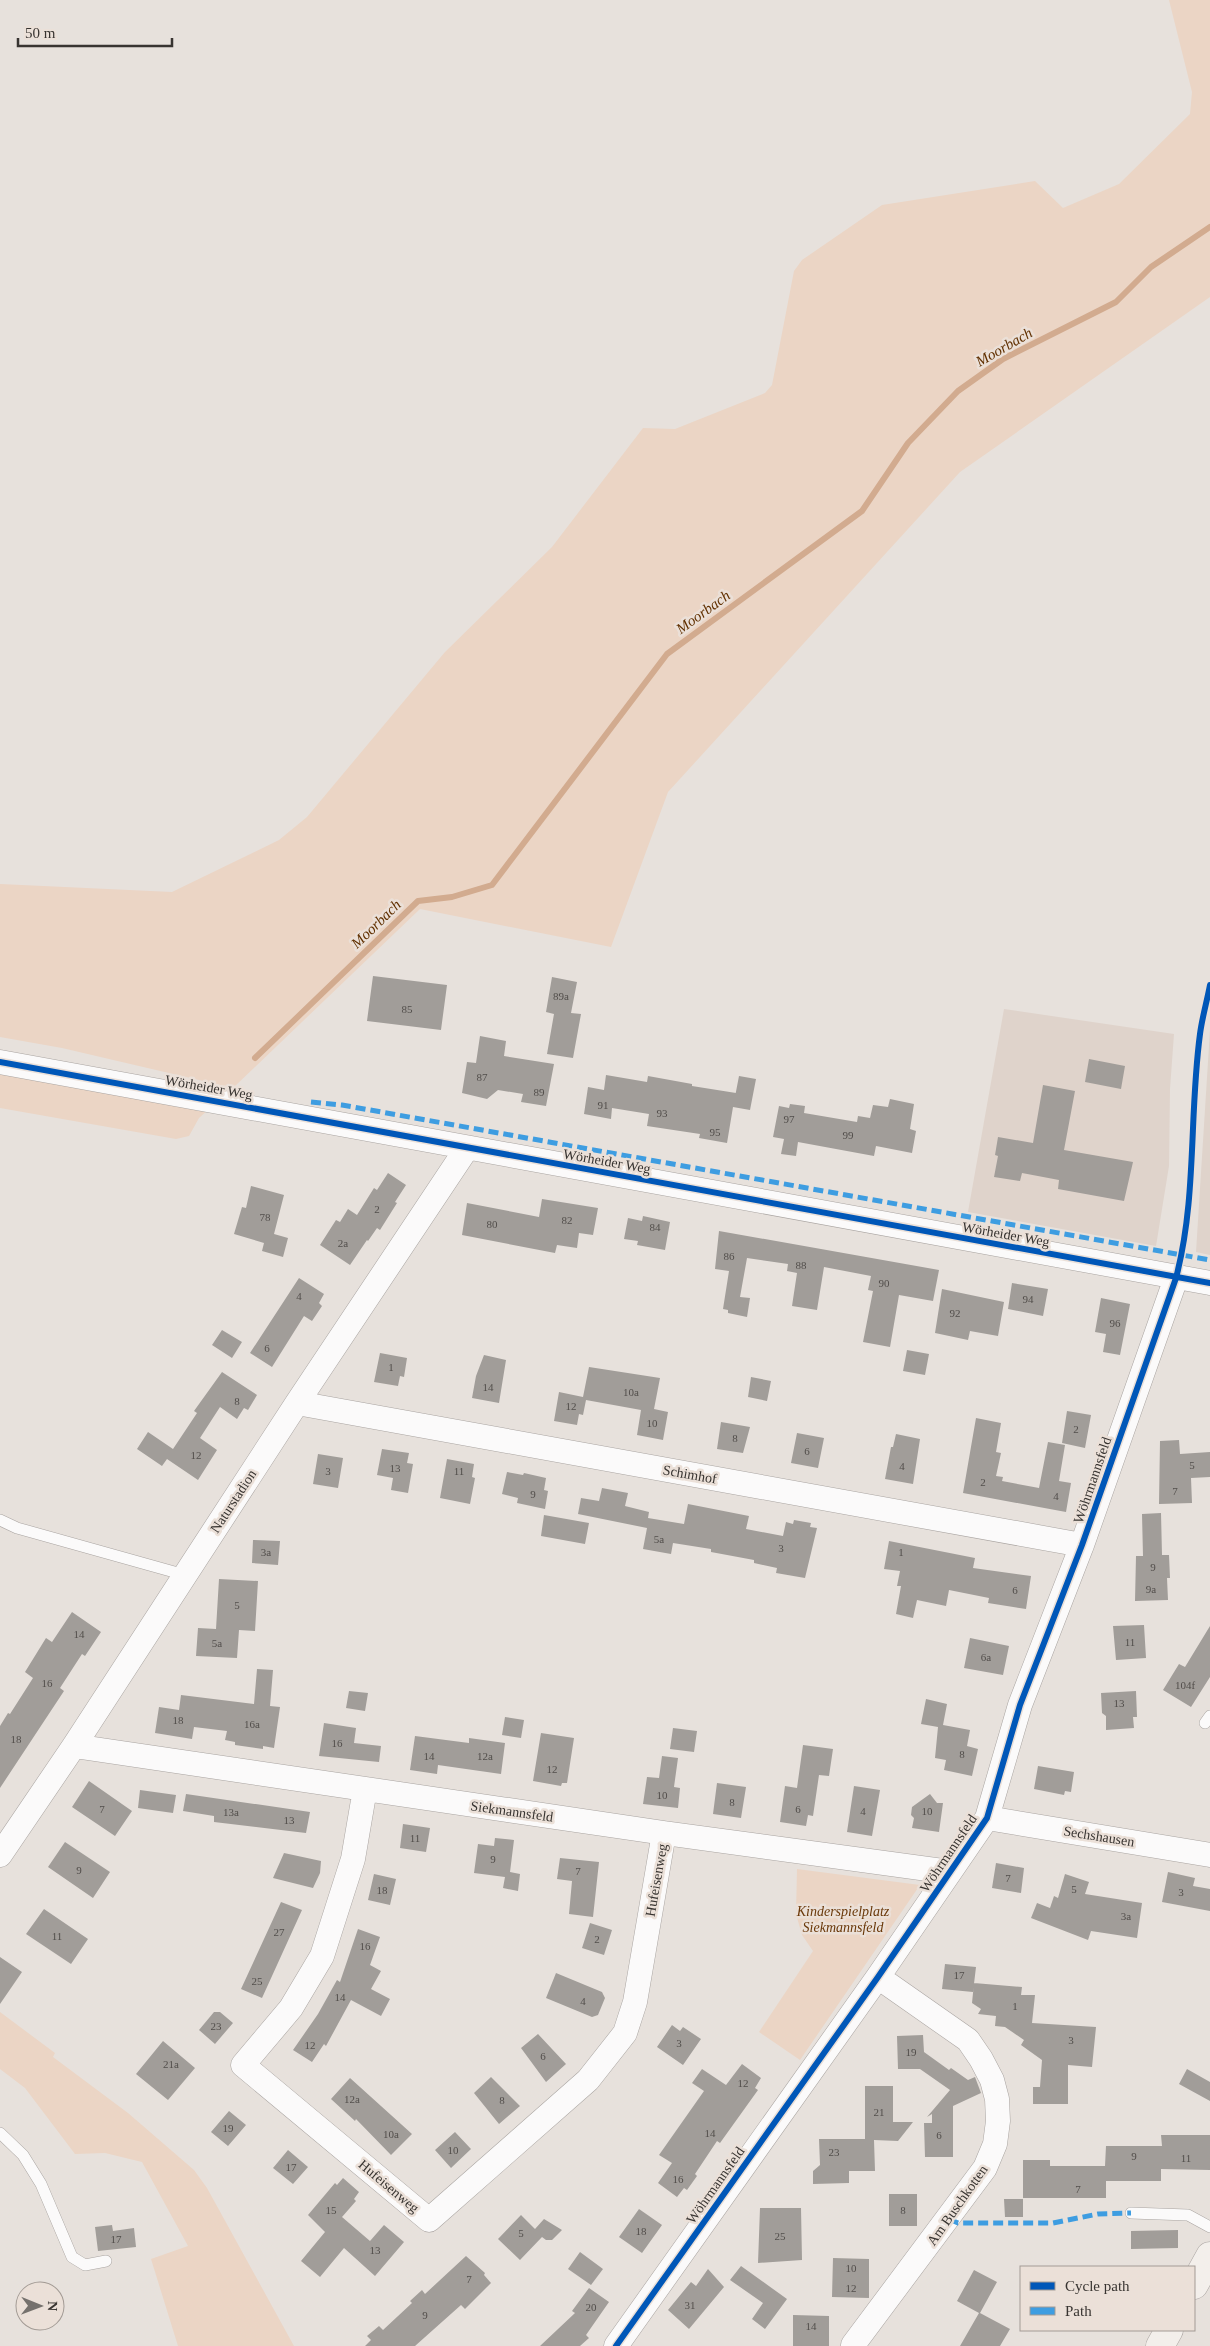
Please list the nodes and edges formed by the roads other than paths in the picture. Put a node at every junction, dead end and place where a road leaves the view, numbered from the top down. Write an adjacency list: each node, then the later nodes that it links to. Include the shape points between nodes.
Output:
1 (0, 1062): 2 (street, Wörheider Weg)
2 (467, 1148): 3 (street, Wörheider Weg); 5 (street, Naturstadion)
3 (1176, 1278): 4 (street, Wörheider Weg); 7 (street, Wöhrmannsfeld)
4 (1210, 1284)
5 (297, 1403): 7 (street, Schimhof); 8 (street, Naturstadion)
6 (0, 1520): 8 (lane, via 17,1528)
7 (1082, 1545): 11 (street, Wöhrmannsfeld, via 1020,1705)
8 (186, 1575): 9 (street, Naturstadion)
9 (74, 1746): 10 (street, Siekmannsfeld); 13 (street, Naturstadion)
10 (365, 1789): 12 (street, Siekmannsfeld); 12 (street, Hufeisenweg, via 353,1859 322,1956 291,2008 243,2065 429,2220 588,2080 625,2033 635,2002)
11 (987, 1818): 14 (street, Sechshausen); 15 (street, Wöhrmannsfeld)
12 (664, 1833): 15 (street, Siekmannsfeld)
13 (0, 1855)
14 (1210, 1855)
15 (950, 1872): 16 (street, Wöhrmannsfeld)
16 (878, 1977): 24 (street, Wöhrmannsfeld); 25 (street, Am Buschkotten, via 968,2040 992,2080 998,2120 995,2144 985,2168)
17 (0, 2133): 21 (lane, via 23,2155 41,2184 72,2258 85,2265)
18 (1131, 2213): 19 (lane, via 1188,2215)
19 (1210, 2227)
20 (1210, 2256): 22 (main road)
21 (106, 2261)
22 (1195, 2283)
23 (1168, 2331): 26 (main road)
24 (616, 2346)
25 (853, 2346)
26 (1160, 2346)

